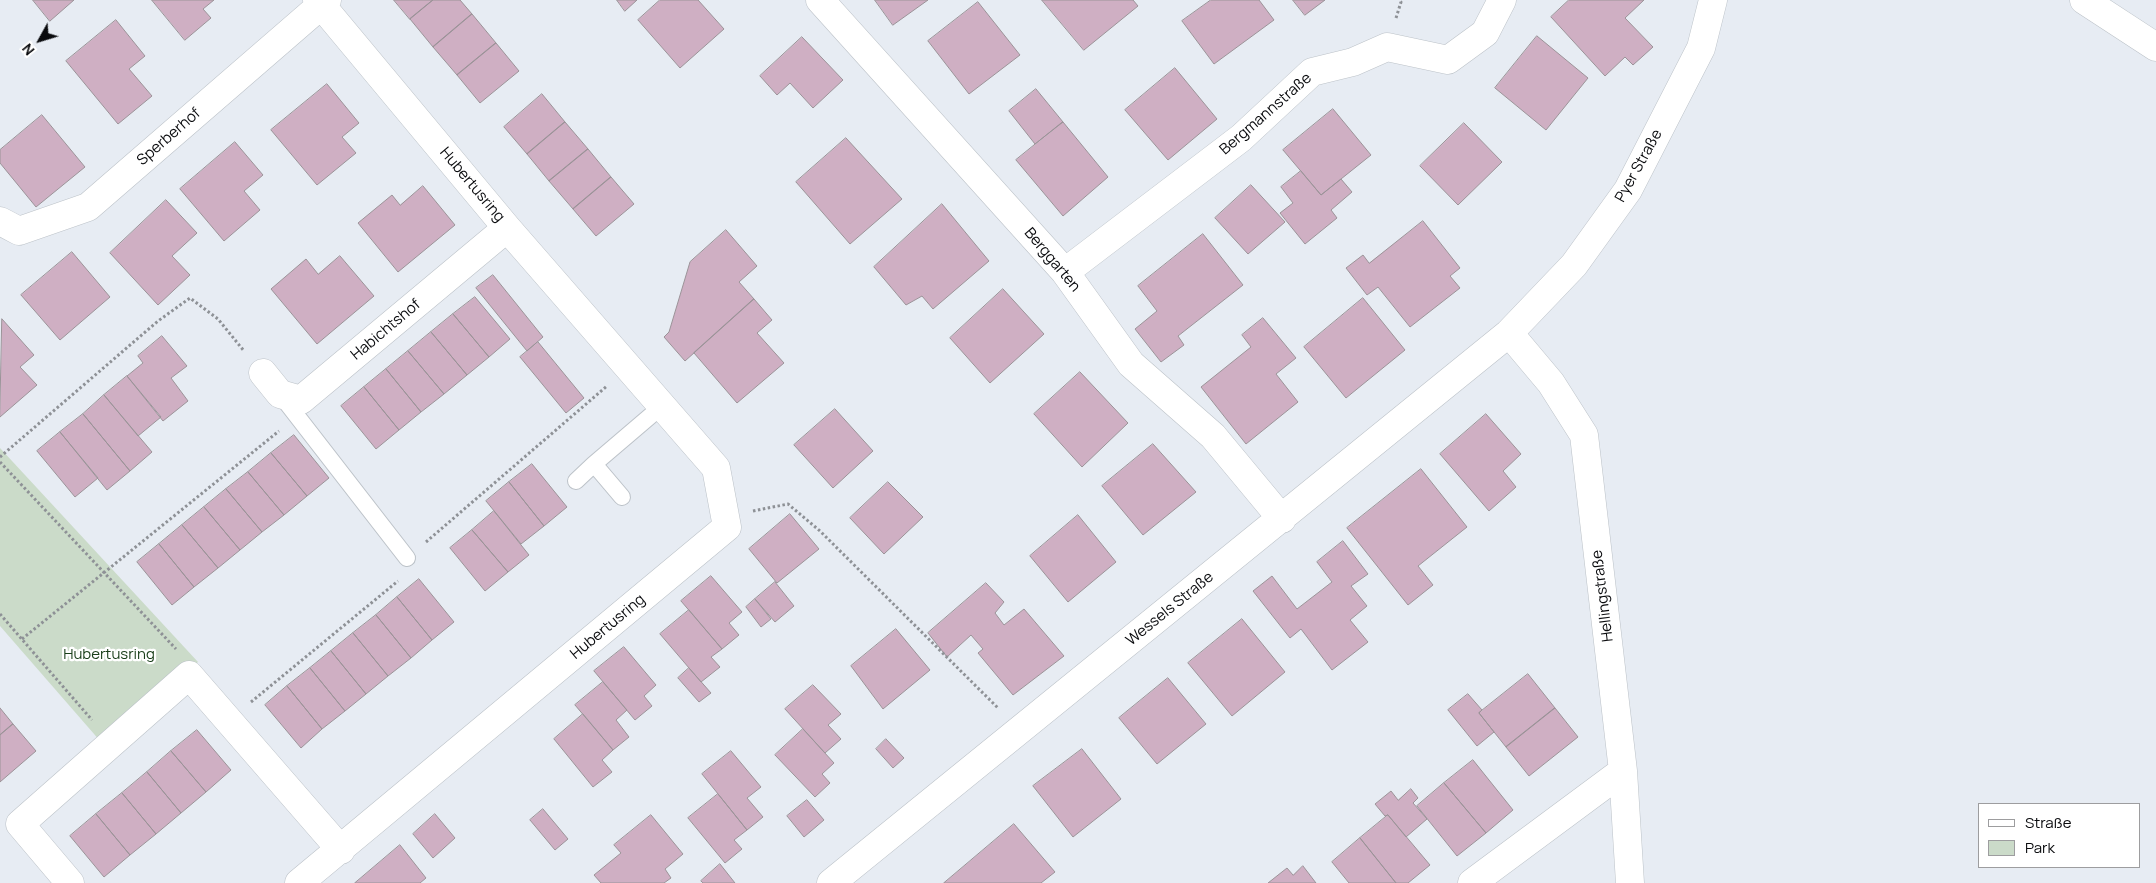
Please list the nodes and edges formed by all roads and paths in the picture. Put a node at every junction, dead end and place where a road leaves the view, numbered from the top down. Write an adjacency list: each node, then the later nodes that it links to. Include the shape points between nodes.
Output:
1 (820, 0): 9 (street, Berggarten)
2 (1502, 0): 9 (street, Bergmannstraße, via 1485,34 1448,60 1387,47 1353,62 1312,72 1241,138)
3 (1713, 0): 10 (street, Pyer Straße, via 1701,48 1628,190 1574,265)
4 (2084, 0): 6 (street)
5 (322, 2): 7 (street, Sperberhof, via 88,207 19,231); 8 (street, Hubertusring)
6 (2156, 47)
7 (0, 221)
8 (507, 228): 11 (street, Hubertusring); 13 (street, Habichtshof, via 301,400)
9 (1066, 272): 21 (street, Berggarten, via 1130,364 1213,436)
10 (1509, 333): 21 (street, Wessels Straße); 29 (street, Hellingstraße, via 1551,383 1584,435)
11 (629, 368): 14 (street, Hubertusring); 23 (path)
12 (263, 373): 13 (street); 16 (path, via 218,319 190,298 158,321)
13 (280, 394): 15 (lane)
14 (662, 406): 18 (lane); 22 (street, Hubertusring, via 716,468)
15 (299, 415): 23 (lane); 24 (path)
16 (0, 457)
17 (0, 462): 24 (path)
18 (594, 464): 19 (lane); 20 (lane)
19 (576, 480)
20 (622, 497)
21 (1282, 519): 28 (street, Wessels Straße)
22 (727, 527): 28 (path, via 755,510 788,504 820,531); 30 (street, Hubertusring)
23 (406, 558): 27 (path, via 413,569)
24 (105, 572): 25 (path); 26 (path)
25 (22, 639)
26 (176, 650)
27 (249, 703)
28 (1020, 730): 33 (street, Wessels Straße)
29 (1623, 771): 34 (street); 35 (street, Hellingstraße)
30 (341, 850): 31 (street, via 189,675 20,824); 32 (street, Hubertusring)
31 (70, 883)
32 (299, 883)
33 (831, 883)
34 (1472, 883)
35 (1630, 883)

